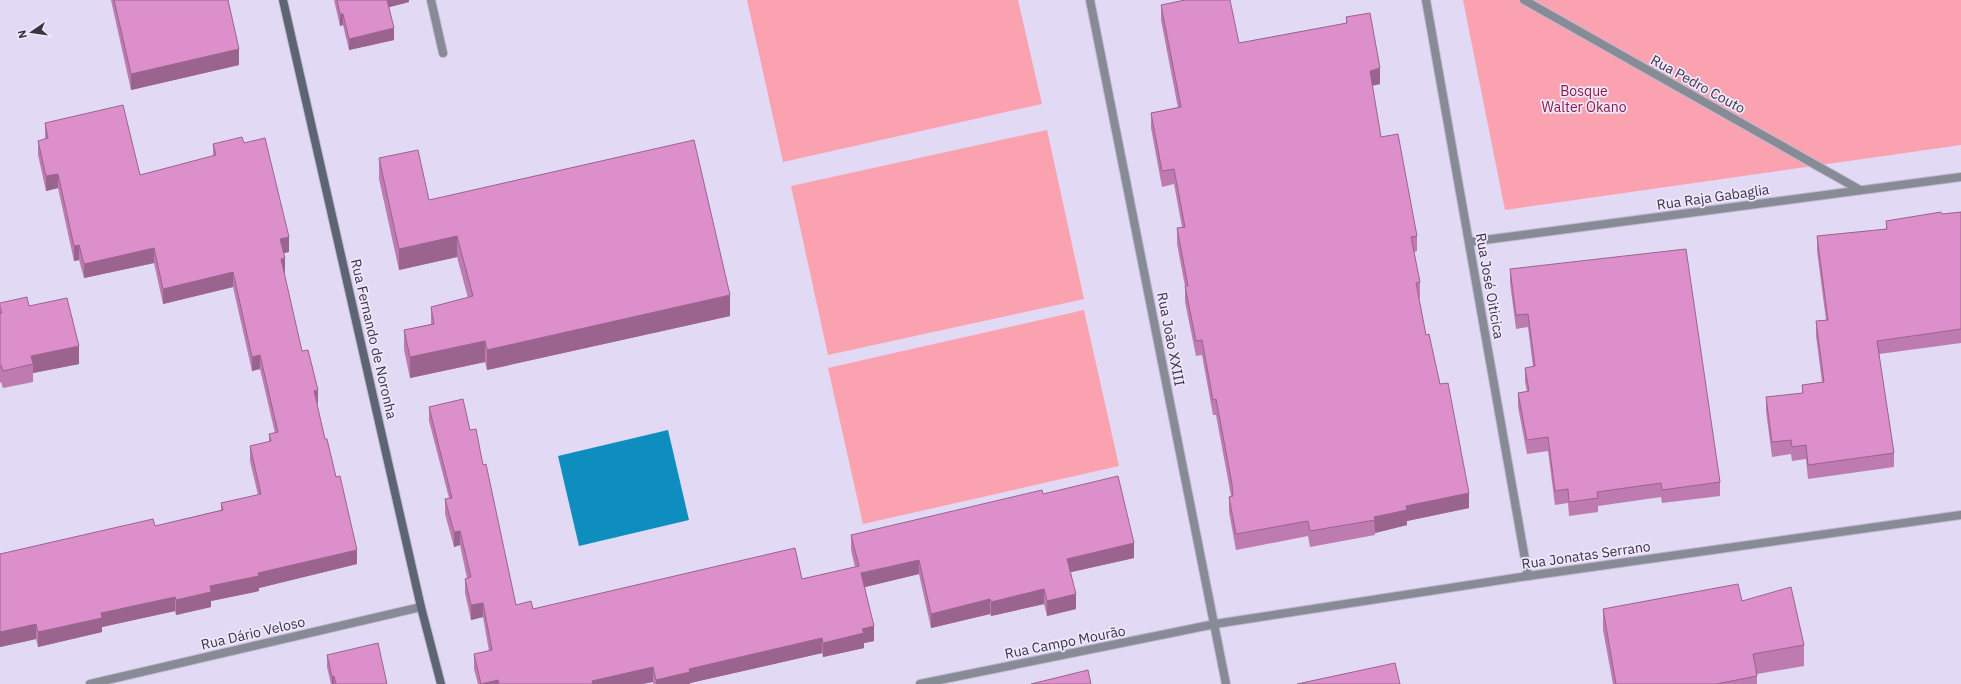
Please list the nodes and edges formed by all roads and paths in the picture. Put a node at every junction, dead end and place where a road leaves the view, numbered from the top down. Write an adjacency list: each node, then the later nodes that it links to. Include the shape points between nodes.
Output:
1 (283, 0): 12 (street, Rua Fernando de Noronha)
2 (431, 0): 6 (street)
3 (1090, 0): 13 (street, Rua João XXIII)
4 (1426, 0): 9 (street, Rua José Oiticica)
5 (1524, 0): 8 (street, Rua Pedro Couto)
6 (443, 53)
7 (1961, 177): 8 (street, Rua Raja Gabaglia)
8 (1860, 190): 9 (street, Rua Raja Gabaglia)
9 (1468, 242): 11 (street, Rua José Oiticica)
10 (1961, 515): 11 (street, Rua Jonatas Serrano)
11 (1528, 576): 13 (street, Rua Jonatas Serrano)
12 (421, 607): 14 (street, Rua Dário Veloso); 15 (street, Rua Fernando de Noronha)
13 (1215, 624): 16 (street, Rua Campo Mourão); 17 (street, Rua João XXIII)
14 (90, 684)
15 (441, 684)
16 (920, 684)
17 (1226, 684)

